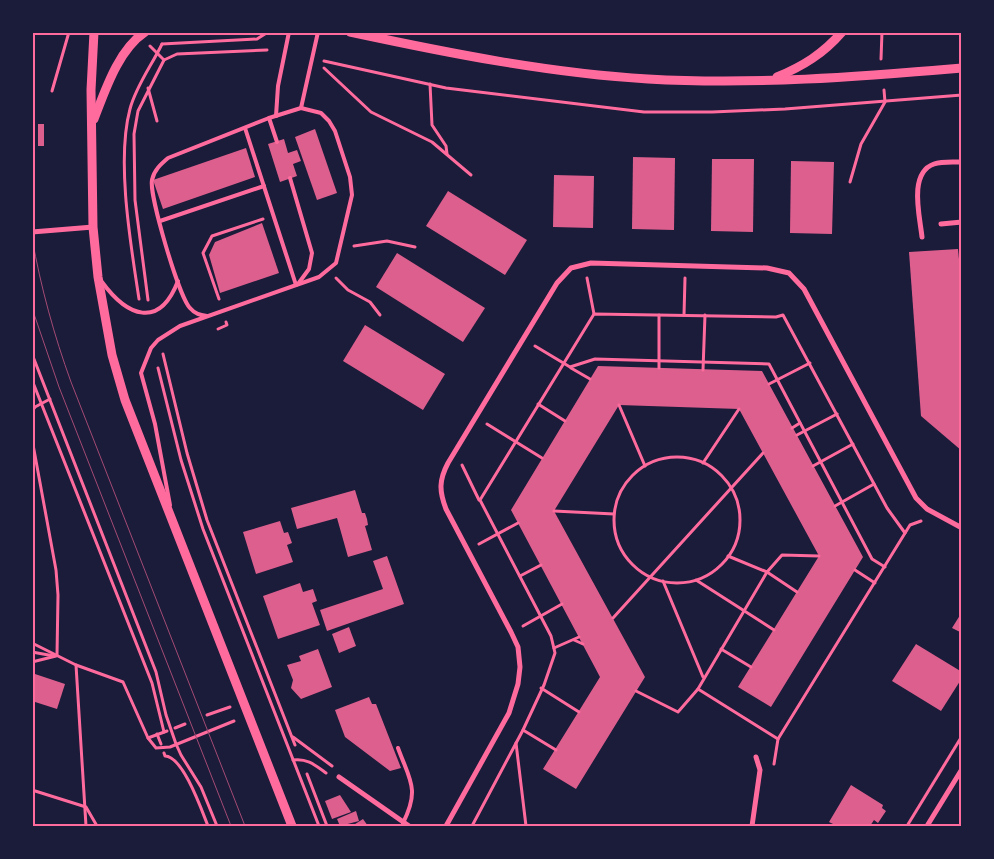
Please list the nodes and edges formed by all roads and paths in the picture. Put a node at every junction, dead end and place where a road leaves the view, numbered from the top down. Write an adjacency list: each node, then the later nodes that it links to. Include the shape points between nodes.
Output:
1 (69, 32): 20 (path)
2 (94, 32): 27 (street)
3 (268, 32): 11 (path, via 257,39 162,44)
4 (289, 32): 24 (lane, via 278,86)
5 (318, 32): 12 (lane)
6 (350, 32): 16 (street, via 473,57 577,72 649,79)
7 (842, 32): 16 (street, via 819,56)
8 (882, 32): 14 (path)
9 (145, 37): 11 (path); 27 (street, via 126,52 110,80)
10 (267, 50): 11 (path, via 177,54 164,60)
11 (158, 54): 52 (path, via 137,92 126,128 127,200)
12 (311, 58): 23 (lane); 30 (path, via 371,112 432,142)
13 (323, 60): 17 (path)
14 (880, 62)
15 (962, 68): 16 (street, via 828,79)
16 (772, 80)
17 (430, 84): 22 (path, via 654,112 720,112); 30 (path, via 432,125 446,146)
18 (883, 86): 22 (path)
19 (148, 88): 26 (path)
20 (52, 91)
21 (962, 95): 22 (path)
22 (886, 102): 34 (path, via 861,144)
23 (301, 108): 24 (lane); 44 (lane, via 314,110 329,121 350,177 352,195)
24 (276, 116): 25 (lane)
25 (269, 118): 28 (lane); 29 (lane)
26 (157, 121)
27 (92, 124): 39 (street)
28 (245, 128): 35 (lane); 36 (lane, via 168,158 156,170 152,180)
29 (277, 142)
30 (447, 154): 32 (path)
31 (962, 162): 42 (street, via 935,164 923,173 918,193)
32 (471, 176)
33 (290, 178): 50 (lane, via 312,253 309,269)
34 (850, 182)
35 (264, 186): 36 (lane); 50 (lane)
36 (160, 221): 49 (lane)
37 (962, 222): 38 (street)
38 (942, 224)
39 (93, 227): 41 (street); 48 (street)
40 (266, 228): 51 (path, via 264,218 212,236 203,253 219,299)
41 (32, 232)
42 (922, 237)
43 (415, 247): 44 (path, via 388,241)
44 (340, 248): 47 (lane, via 336,262)
45 (584, 264): 46 (street); 53 (path); 61 (street, via 563,275)
46 (685, 266): 55 (path); 109 (street, via 773,269 789,273 796,279 916,498 927,509)
47 (328, 269): 50 (lane, via 319,277); 58 (path, via 348,290 370,302)
48 (98, 277): 49 (lane, via 113,298 134,312 150,312 164,304); 108 (street, via 112,355 125,400)
49 (178, 281): 57 (lane, via 190,308)
50 (296, 285): 57 (lane)
51 (227, 294)
52 (140, 302)
53 (594, 314): 54 (path); 68 (path)
54 (659, 314): 55 (path); 65 (path)
55 (684, 315): 56 (path)
56 (705, 315): 66 (path); 67 (path, via 783,315)
57 (207, 316): 108 (lane, via 180,326 158,340 141,373 155,424)
58 (380, 316)
59 (226, 322): 60 (path, via 228,326)
60 (212, 331)
61 (523, 339): 68 (path); 83 (street)
62 (170, 347): 157 (path, via 163,353 197,489)
63 (32, 354): 76 (path)
64 (155, 358): 147 (path, via 193,502)
65 (659, 360): 66 (path); 69 (path, via 595,359); 70 (path)
66 (703, 362): 71 (path); 74 (path, via 769,364)
67 (810, 362): 74 (path); 82 (path)
68 (562, 364): 69 (path); 78 (path)
69 (570, 367): 72 (path)
70 (658, 368)
71 (703, 370)
72 (590, 379)
73 (32, 380): 77 (path)
74 (778, 380): 75 (path); 85 (path)
75 (769, 384)
76 (50, 399): 77 (path); 162 (path, via 156,672)
77 (41, 403): 81 (path); 155 (path, via 152,683 165,731)
78 (538, 404): 84 (path); 90 (path)
79 (619, 405): 97 (path)
80 (739, 408): 96 (path)
81 (32, 411)
82 (837, 414): 87 (path); 91 (path)
83 (476, 418): 90 (path); 92 (street)
84 (565, 421)
85 (800, 423): 86 (path); 87 (path)
86 (792, 428)
87 (805, 431): 88 (path); 95 (path)
88 (797, 435)
89 (32, 439): 138 (path, via 56,570)
90 (515, 442): 94 (path); 101 (path)
91 (852, 444): 95 (path); 99 (path)
92 (455, 451): 101 (path); 112 (street, via 439,488)
93 (763, 453): 100 (path)
94 (542, 458)
95 (822, 462): 98 (path); 102 (path)
96 (702, 463): 97 (path, via 673,458); 100 (path, via 715,471)
97 (645, 466): 105 (path, via 626,484)
98 (814, 466)
99 (874, 484): 102 (path); 110 (path)
100 (730, 488): 113 (path, via 739,520 736,542); 120 (path)
101 (480, 500): 111 (path)
102 (842, 502): 103 (path); 116 (path, via 872,559)
103 (835, 506)
104 (554, 510): 105 (path)
105 (614, 514): 120 (path, via 620,548)
106 (925, 522): 110 (path, via 914,522)
107 (518, 523): 111 (path)
108 (174, 527): 180 (street)
109 (962, 528)
110 (905, 533): 116 (path)
111 (497, 534): 112 (path); 119 (path)
112 (467, 550): 183 (street, via 515,640 520,667 509,713)
113 (728, 556): 118 (path); 121 (path, via 716,569)
114 (819, 556): 118 (path, via 782,555)
115 (541, 566): 119 (path)
116 (884, 567): 123 (path)
117 (855, 570): 123 (path)
118 (767, 572): 124 (path); 126 (path)
119 (520, 576): 127 (path)
120 (650, 577): 122 (path); 128 (path)
121 (696, 580): 122 (path, via 680,583); 126 (path)
122 (663, 581): 142 (path)
123 (875, 583): 159 (path)
124 (797, 592)
125 (562, 604): 127 (path)
126 (744, 611): 130 (path); 136 (path)
127 (540, 616): 129 (path); 135 (path)
128 (613, 618)
129 (521, 628)
130 (774, 630)
131 (579, 637): 132 (path)
132 (574, 639): 134 (path); 135 (path)
133 (32, 642): 138 (path)
134 (583, 644)
135 (554, 648): 143 (path, via 554,658)
136 (721, 648): 141 (path); 142 (path)
137 (32, 652): 138 (path)
138 (57, 656): 139 (path); 140 (path)
139 (32, 662)
140 (76, 665): 158 (path, via 123,682); 174 (path)
141 (751, 667)
142 (703, 677): 144 (path)
143 (541, 688): 149 (path); 154 (path)
144 (698, 690): 145 (path, via 678,712); 159 (path)
145 (636, 691)
146 (233, 706): 150 (path)
147 (271, 707): 148 (path); 168 (path)
148 (266, 709)
149 (579, 712)
150 (207, 715)
151 (238, 720): 162 (path)
152 (185, 724): 153 (path)
153 (174, 728)
154 (523, 730): 160 (path); 165 (path)
155 (157, 734): 158 (path); 161 (path)
156 (962, 736): 187 (path)
157 (292, 737): 163 (path); 172 (path, via 338,770)
158 (148, 738): 162 (path, via 156,748)
159 (778, 739): 169 (path)
160 (516, 742): 184 (path); 185 (path)
161 (161, 744)
162 (176, 744): 179 (path, via 201,786)
163 (295, 744)
164 (398, 748): 175 (lane, via 413,790)
165 (556, 750)
166 (164, 753): 178 (path, via 175,761 188,780)
167 (756, 757): 186 (street, via 760,770)
168 (293, 760): 172 (path, via 313,763 333,778); 181 (path)
169 (773, 768)
170 (962, 769): 188 (street)
171 (307, 774): 182 (path)
172 (339, 777): 175 (street)
173 (32, 790): 174 (path)
174 (86, 806): 176 (path); 177 (path)
175 (406, 825)
176 (86, 826)
177 (97, 826)
178 (208, 826)
179 (217, 826)
180 (292, 826)
181 (319, 826)
182 (327, 826)
183 (446, 826)
184 (472, 826)
185 (526, 826)
186 (752, 826)
187 (907, 826)
188 (927, 826)

